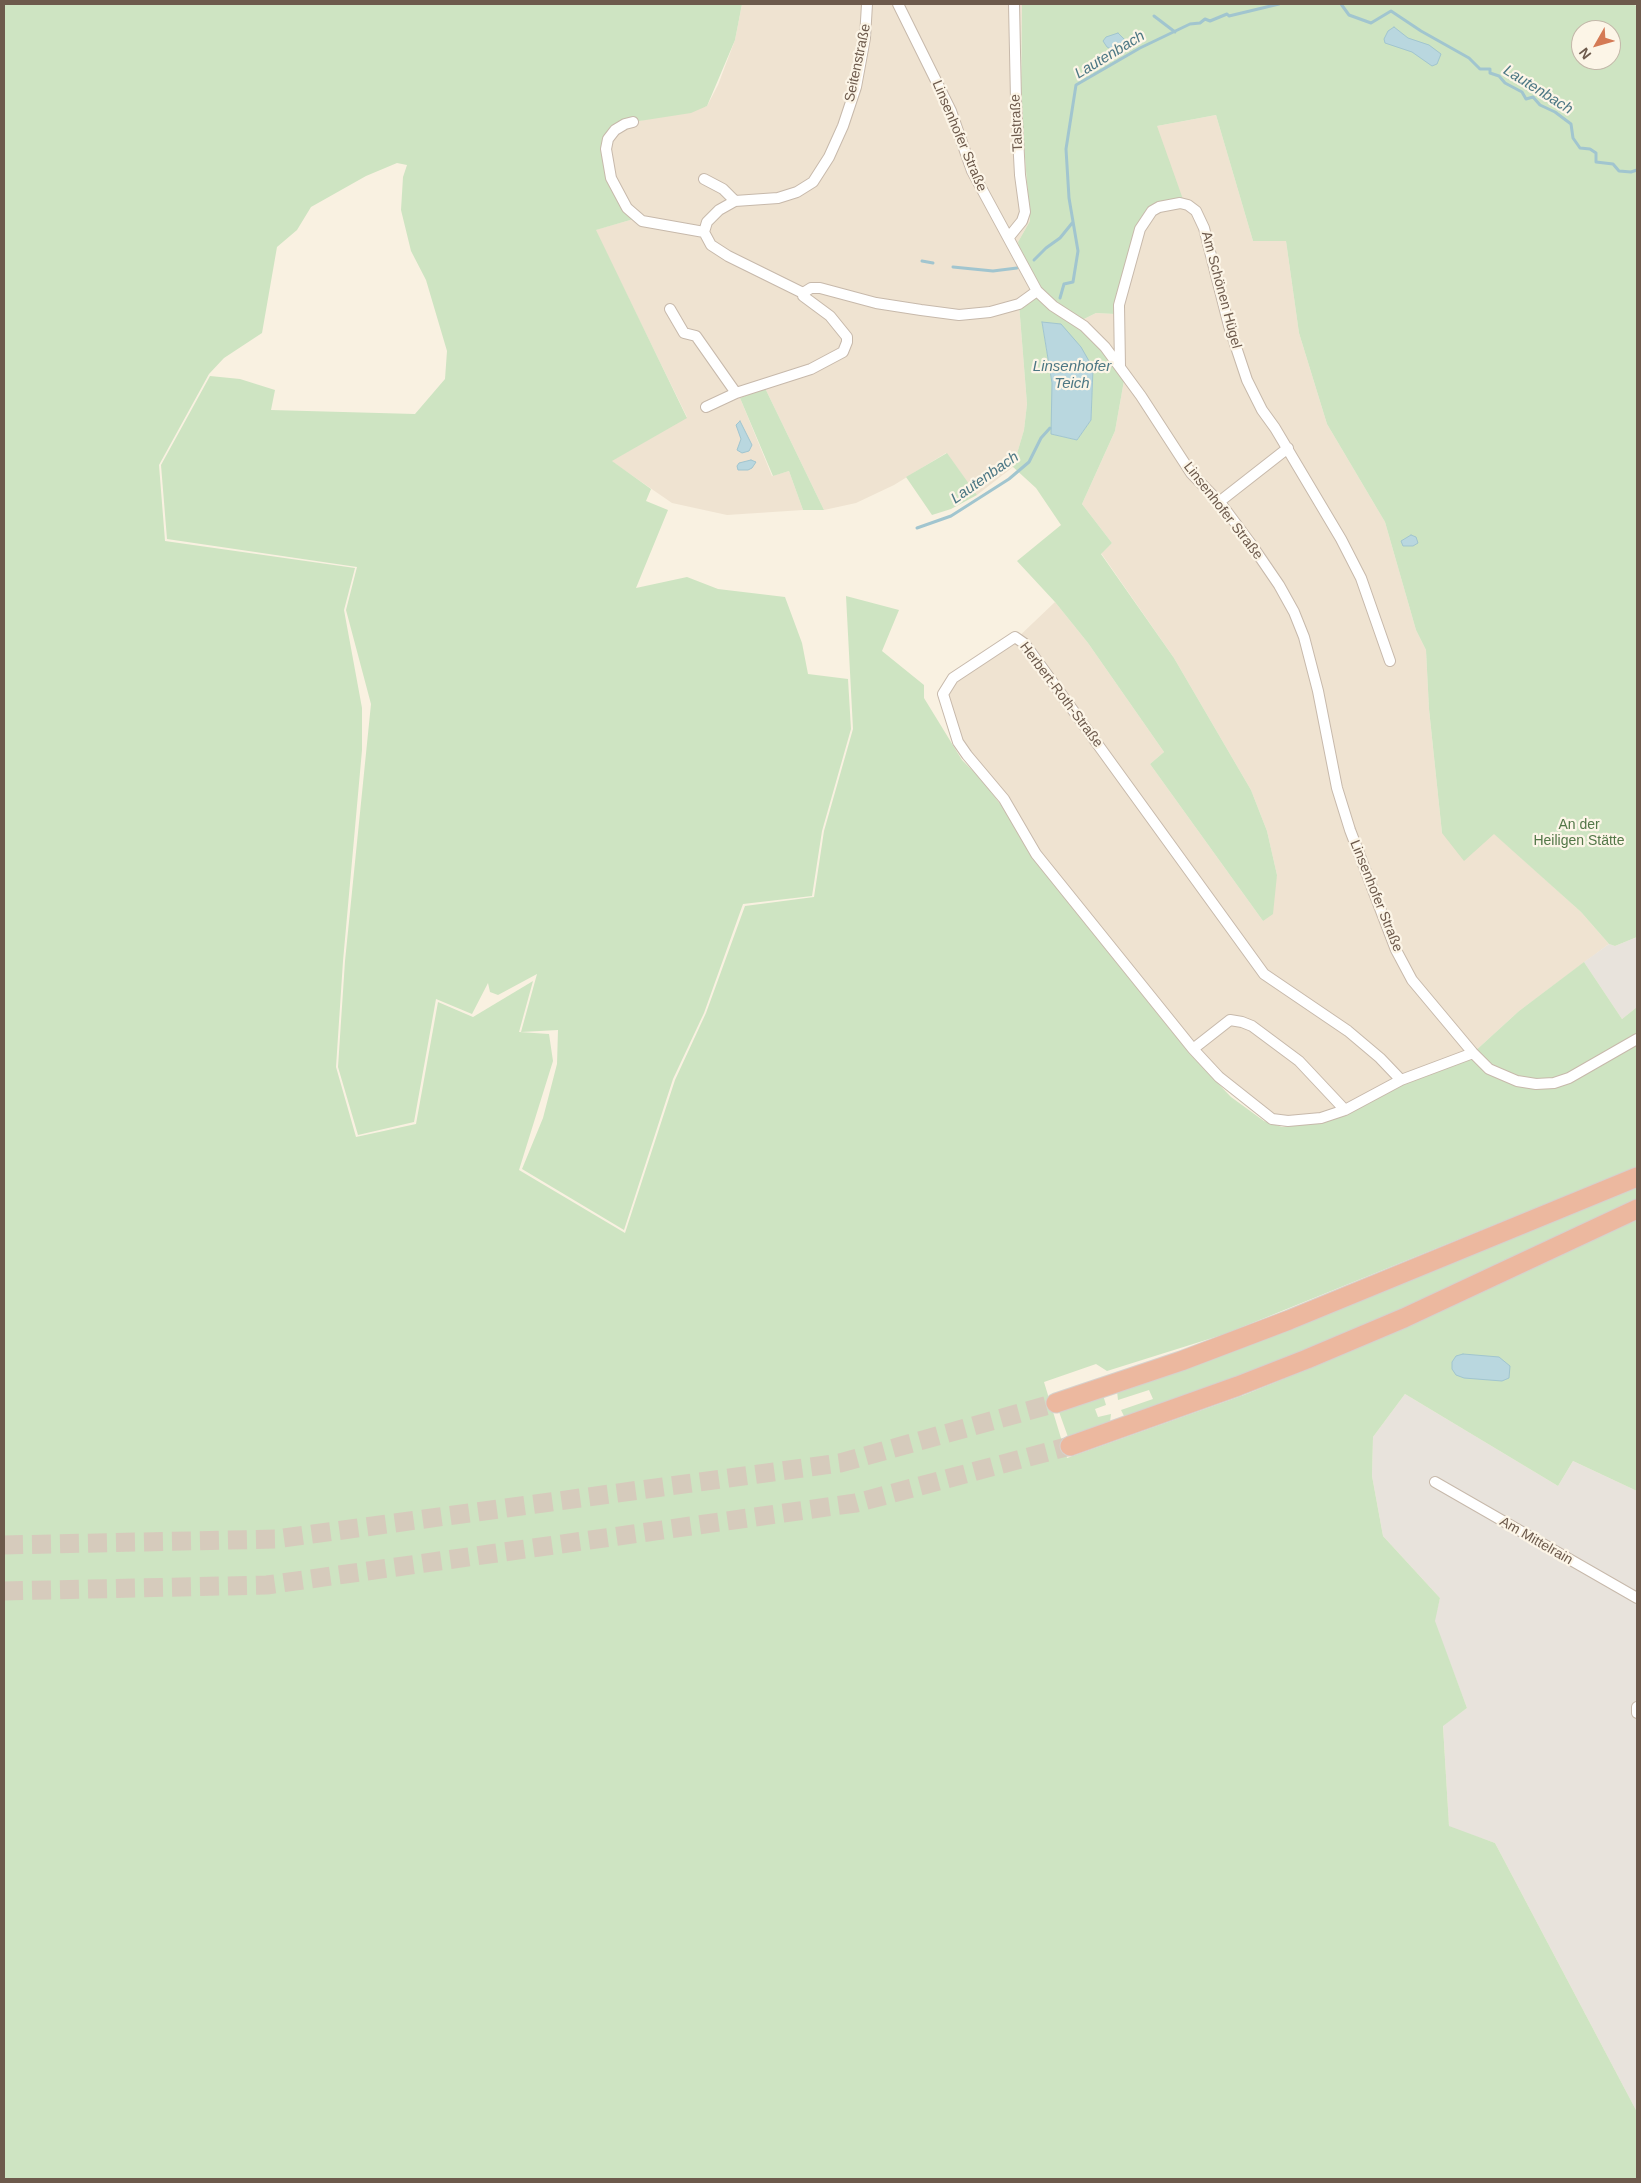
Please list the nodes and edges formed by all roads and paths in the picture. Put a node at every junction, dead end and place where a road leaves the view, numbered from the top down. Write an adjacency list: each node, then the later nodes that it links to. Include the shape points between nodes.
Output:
1 (867, 4): 6 (street, Seitenstraße, via 856,87 829,157 813,182 778,198)
2 (898, 4): 8 (street, Linsenhofer Straße, via 951,112 972,171)
3 (1014, 4): 8 (street, Talstraße, via 1016,100 1025,212)
4 (633, 122): 7 (street, via 615,130 608,140 607,160 611,178 627,208 642,221)
5 (704, 179): 6 (street, via 723,189)
6 (735, 201): 7 (street, via 707,222)
7 (704, 232): 10 (street, via 711,244 728,256)
8 (1009, 237): 9 (street, Linsenhofer Straße)
9 (1037, 291): 10 (street, via 1019,304 959,315 876,303 820,288 811,288); 12 (street, Linsenhofer Straße, via 1092,333)
10 (803, 293): 13 (street, via 830,316 847,337 843,352 811,369)
11 (670, 309): 13 (street, via 684,332 696,336)
12 (1120, 367): 15 (street, Am Schönen Hügel, via 1119,305 1145,220 1159,207 1180,203 1188,205 1196,211 1204,228 1242,367 1262,410); 16 (street, Linsenhofer Straße, via 1191,473)
13 (736, 393): 14 (street)
14 (706, 407)
15 (1288, 448): 16 (street); 17 (street, Am Schönen Hügel, via 1362,578)
16 (1219, 502): 20 (street, Linsenhofer Straße, via 1279,585 1304,636 1350,830 1396,950 1412,980)
17 (1390, 661)
18 (1637, 1040): 20 (street, Linsenhofer Straße, via 1554,1083 1517,1081 1489,1069)
19 (1193, 1048): 21 (street, Herbert-Roth-Straße, via 1036,854 1004,799 958,742 943,694 947,686 1015,637 1025,644 1059,690 1264,974 1348,1030); 22 (street, Herbert-Roth-Straße, via 1219,1077 1272,1119 1321,1118); 22 (street, via 1230,1020 1252,1026 1299,1061)
20 (1473, 1053): 21 (street, Herbert-Roth-Straße)
21 (1401, 1080): 22 (street, Herbert-Roth-Straße)
22 (1345, 1110)
23 (1637, 1177): 25 (highway, via 1289,1320 1190,1358)
24 (1637, 1209): 26 (highway, via 1404,1318 1238,1386)
25 (1056, 1403)
26 (1070, 1446)
27 (1435, 1482): 28 (street, Am Mittelrain)
28 (1637, 1598)
29 (1637, 1707): 30 (street)
30 (1637, 1713)

